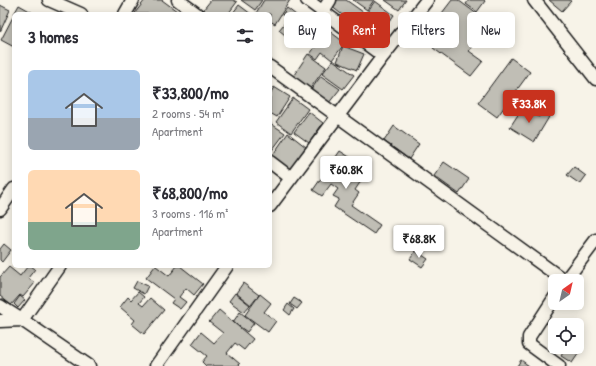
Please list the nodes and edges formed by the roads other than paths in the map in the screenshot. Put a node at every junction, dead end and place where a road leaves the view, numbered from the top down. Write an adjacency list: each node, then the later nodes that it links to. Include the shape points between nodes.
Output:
1 (49, 0): 9 (street)
2 (133, 0): 10 (street)
3 (178, 0): 11 (street)
4 (307, 0): 8 (street)
5 (330, 0): 8 (street)
6 (427, 0): 12 (street)
7 (534, 0): 14 (street)
8 (322, 11): 12 (street)
9 (76, 12)
10 (126, 12)
11 (194, 12)
12 (383, 56): 15 (street)
13 (272, 68): 15 (street)
14 (596, 79)
15 (338, 116): 17 (street); 24 (street)
16 (272, 164): 17 (street)
17 (291, 178): 19 (street)
18 (12, 191): 20 (street)
19 (272, 203)
20 (0, 209)
21 (596, 240): 25 (street)
22 (59, 268): 29 (street)
23 (226, 268): 31 (street)
24 (555, 274)
25 (570, 274)
26 (0, 306): 29 (street)
27 (548, 308): 32 (street, via 529,337 529,344)
28 (0, 320): 29 (street)
29 (22, 320): 30 (street)
30 (89, 366)
31 (156, 366)
32 (559, 366)

